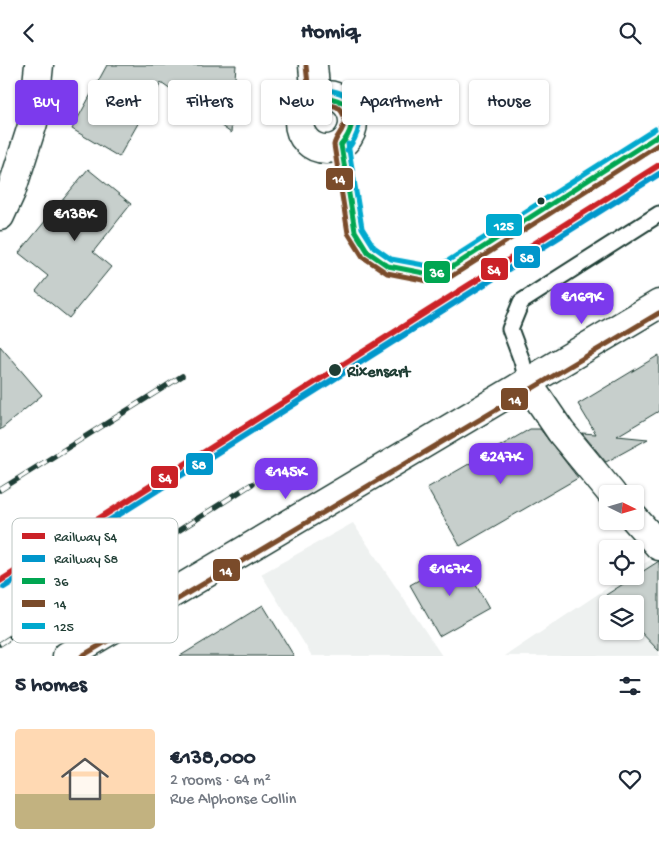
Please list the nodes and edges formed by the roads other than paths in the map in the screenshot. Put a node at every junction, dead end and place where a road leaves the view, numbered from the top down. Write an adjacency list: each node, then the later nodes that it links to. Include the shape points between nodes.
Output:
1 (39, 65): 9 (street, via 33,123)
2 (312, 65): 3 (street)
3 (314, 80)
4 (332, 96): 7 (street, via 342,100 352,114 352,132)
5 (300, 125): 7 (street, via 302,135 315,147 324,149)
6 (659, 135): 7 (lane, via 449,269 429,274 388,266 368,252 355,231)
7 (341, 145)
8 (659, 214): 11 (lane, via 521,301 510,329)
9 (0, 216)
10 (659, 305): 11 (street)
11 (527, 382): 12 (street, via 561,432); 15 (street)
12 (605, 485)
13 (644, 529): 14 (street)
14 (659, 546)
15 (178, 590)
16 (89, 643): 17 (street)
17 (67, 656)

